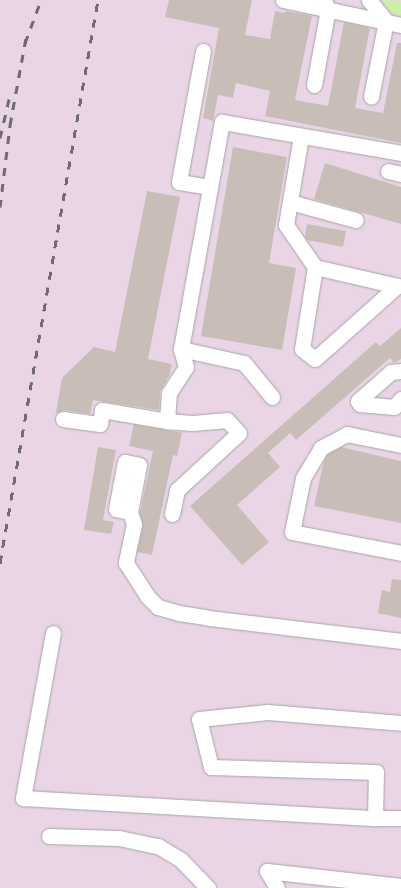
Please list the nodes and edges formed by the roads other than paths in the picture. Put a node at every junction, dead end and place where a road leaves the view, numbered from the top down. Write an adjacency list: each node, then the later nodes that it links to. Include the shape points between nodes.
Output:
1 (283, 0): 3 (lane)
2 (369, 0): 4 (lane)
3 (326, 5): 4 (lane); 7 (lane)
4 (386, 22): 5 (lane); 8 (lane)
5 (401, 25)
6 (203, 50): 11 (lane, via 179,182)
7 (314, 85)
8 (371, 97)
9 (301, 136): 10 (lane); 11 (lane, via 222,122); 12 (lane)
10 (401, 153)
11 (210, 187): 15 (lane)
12 (290, 202): 13 (lane); 14 (lane, via 286,225)
13 (356, 220)
14 (315, 267): 14 (lane, via 397,286 315,359 302,348)
15 (181, 349): 17 (lane, via 244,363); 20 (lane, via 186,367 170,393)
16 (401, 371): 18 (lane, via 391,372 358,401 360,404 394,407)
17 (272, 397)
18 (401, 399)
19 (63, 419): 20 (lane, via 100,424 102,410)
20 (167, 421): 23 (lane, via 192,423 227,420 239,433 177,490)
21 (401, 445): 24 (lane, via 347,434 321,448 303,478 292,532)
22 (130, 512): 26 (lane, via 134,524 126,563 148,597 158,607 209,618)
23 (172, 514)
24 (401, 554)
25 (53, 633): 28 (lane, via 23,798)
26 (401, 641)
27 (401, 723): 28 (lane, via 268,712 199,719 211,768 376,772)
28 (375, 818): 29 (lane)
29 (401, 818)
30 (50, 836): 32 (lane, via 119,838 158,846 181,860)
31 (396, 886): 33 (lane, via 267,871)
32 (208, 888)
33 (277, 888)

